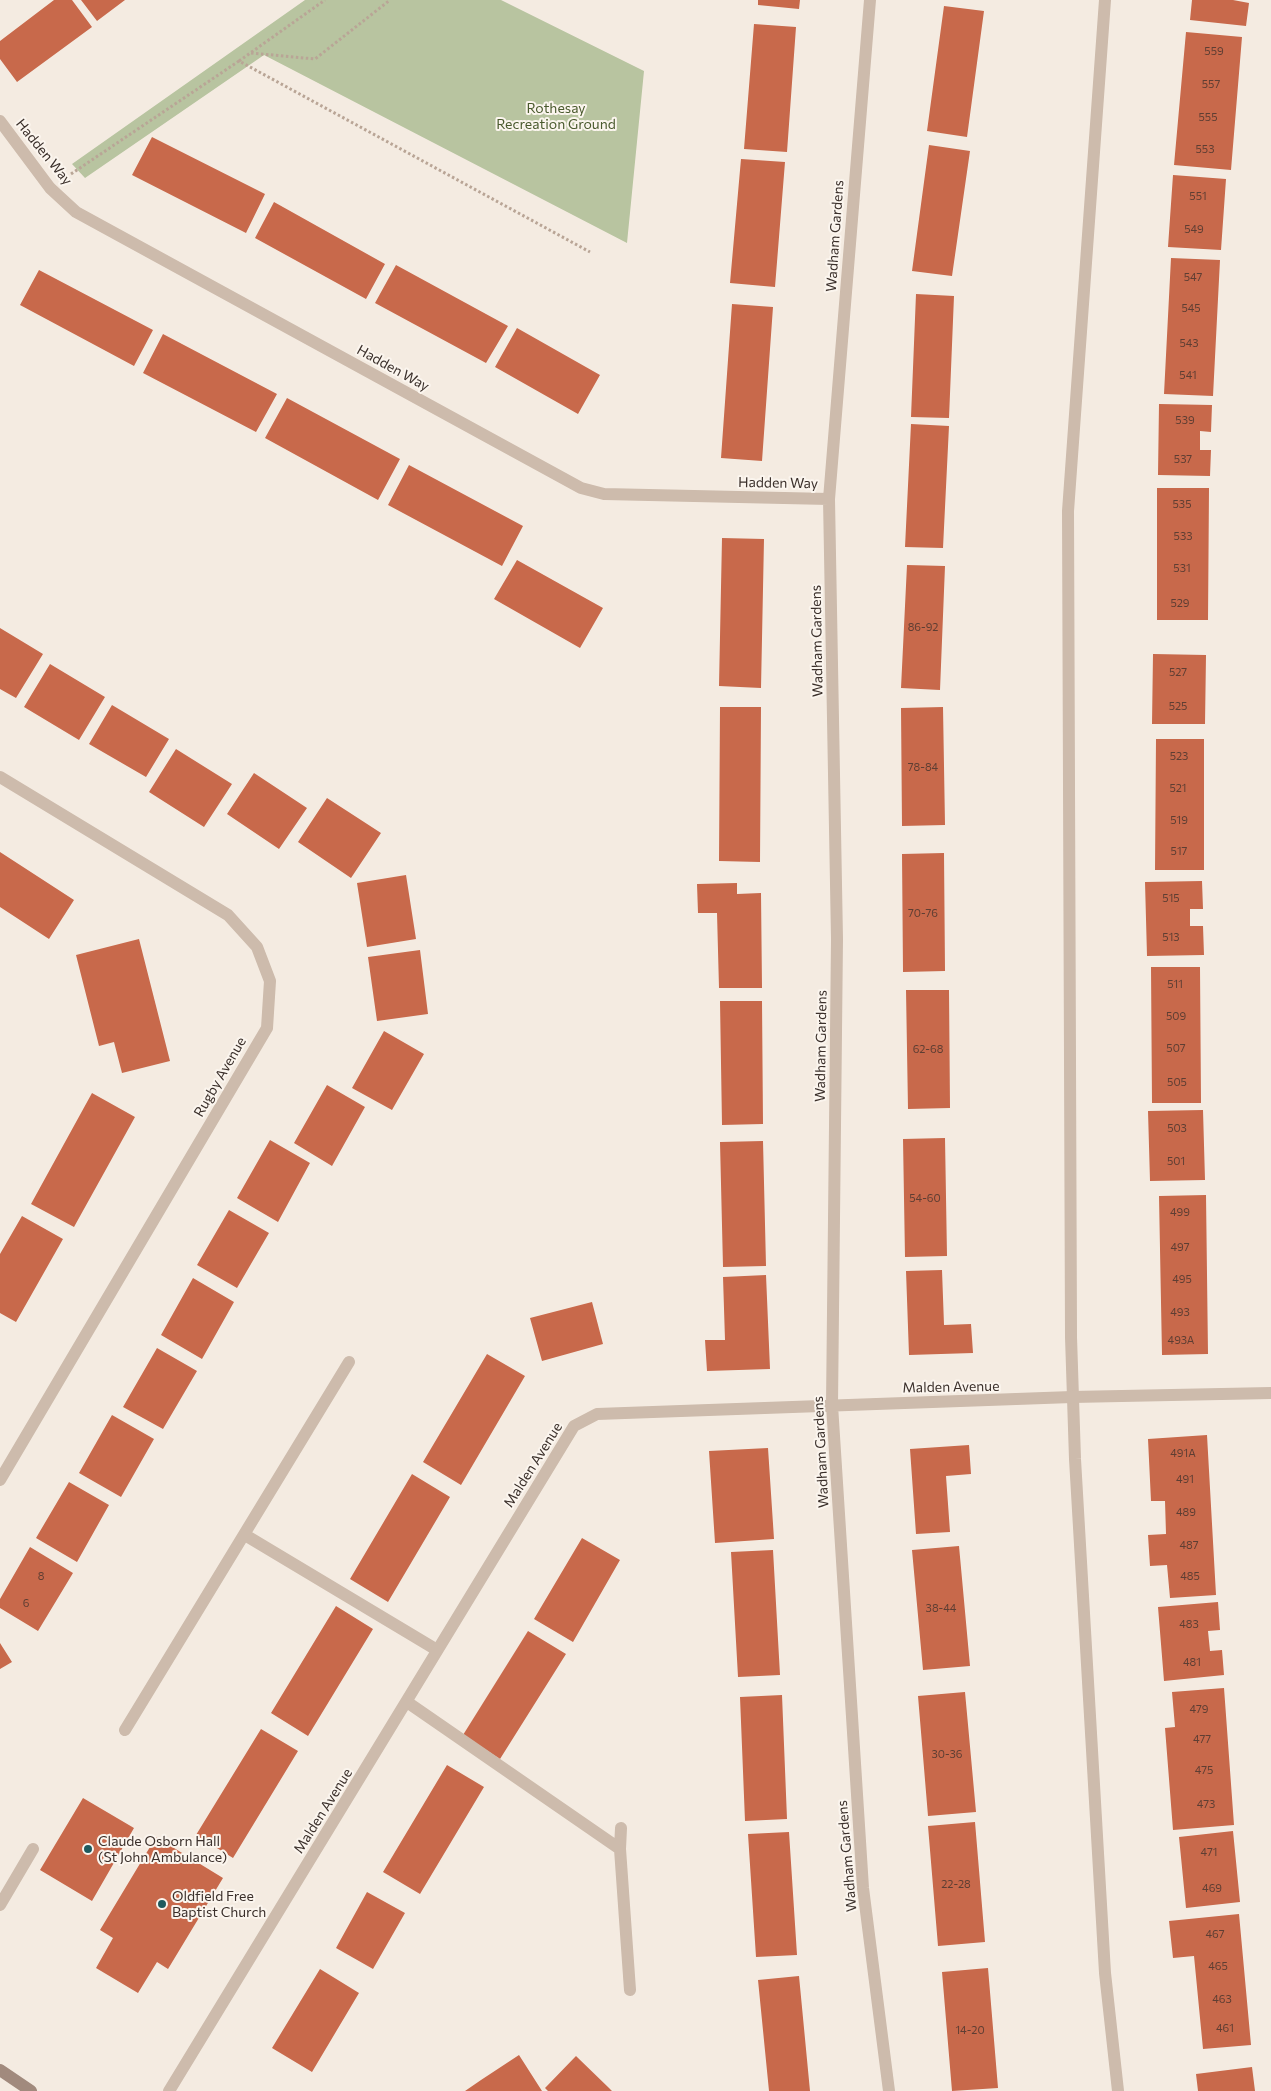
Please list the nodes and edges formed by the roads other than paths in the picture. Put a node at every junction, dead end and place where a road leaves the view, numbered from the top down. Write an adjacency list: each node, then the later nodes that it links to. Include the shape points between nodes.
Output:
1 (870, 0): 4 (street, Wadham Gardens)
2 (1105, 0): 8 (street, via 1068,511)
3 (0, 122): 4 (street, Hadden Way, via 50,188 76,212 581,488 604,494)
4 (829, 499): 9 (street, Wadham Gardens, via 837,939)
5 (0, 777): 10 (street, Rugby Avenue, via 228,915 257,947 270,981 267,1028)
6 (349, 1362): 11 (street)
7 (1271, 1393): 8 (street, Malden Avenue)
8 (1072, 1397): 9 (street, Malden Avenue); 24 (street, via 1105,1973)
9 (832, 1405): 12 (street, Malden Avenue, via 597,1414 574,1426); 23 (street, Wadham Gardens, via 864,1888)
10 (0, 1480)
11 (246, 1535): 12 (street); 14 (street)
12 (437, 1650): 13 (street, Malden Avenue)
13 (407, 1702): 17 (street); 22 (street, Malden Avenue)
14 (125, 1730)
15 (621, 1828): 17 (street)
16 (33, 1849): 18 (street)
17 (620, 1849): 19 (street)
18 (0, 1905)
19 (630, 1990)
20 (0, 2070): 21 (street)
21 (31, 2091)
22 (169, 2091)
23 (889, 2091)
24 (1118, 2091)

